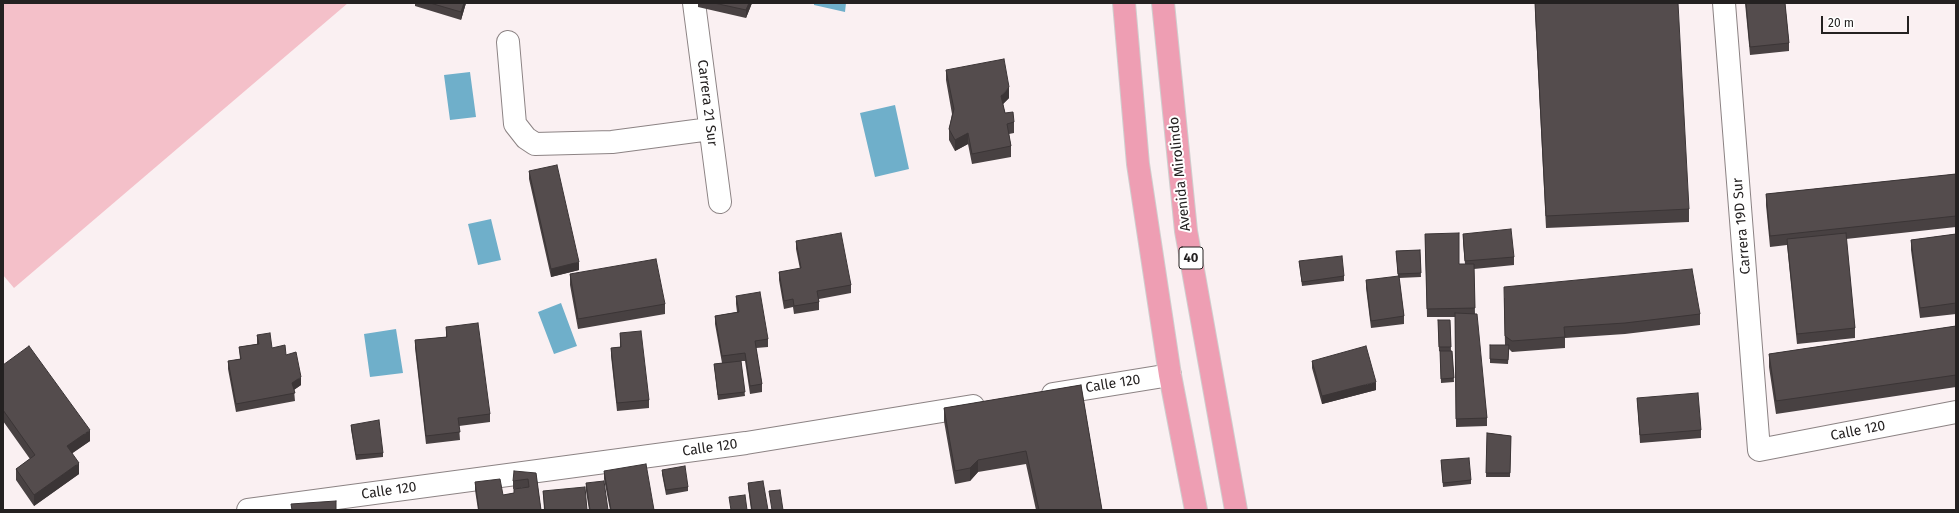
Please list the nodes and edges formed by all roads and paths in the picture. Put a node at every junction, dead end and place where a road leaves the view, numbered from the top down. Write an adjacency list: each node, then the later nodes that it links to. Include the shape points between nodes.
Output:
1 (694, 3): 6 (street, Carrera 21 Sur)
2 (1124, 3): 8 (main road, via 1138,164)
3 (1163, 3): 15 (main road, Avenida Mirolindo / 40, via 1186,231)
4 (1724, 3): 12 (street, Carrera 19D Sur)
5 (508, 42): 6 (street, via 515,124 520,133 535,144 612,142)
6 (710, 129): 7 (street, Carrera 21 Sur)
7 (720, 202)
8 (1170, 375): 9 (street, Calle 120); 14 (main road)
9 (1037, 396)
10 (990, 404): 13 (street, Calle 120, via 746,443)
11 (1956, 412): 12 (street, Calle 120)
12 (1759, 450)
13 (248, 510)
14 (1196, 510)
15 (1236, 510)

